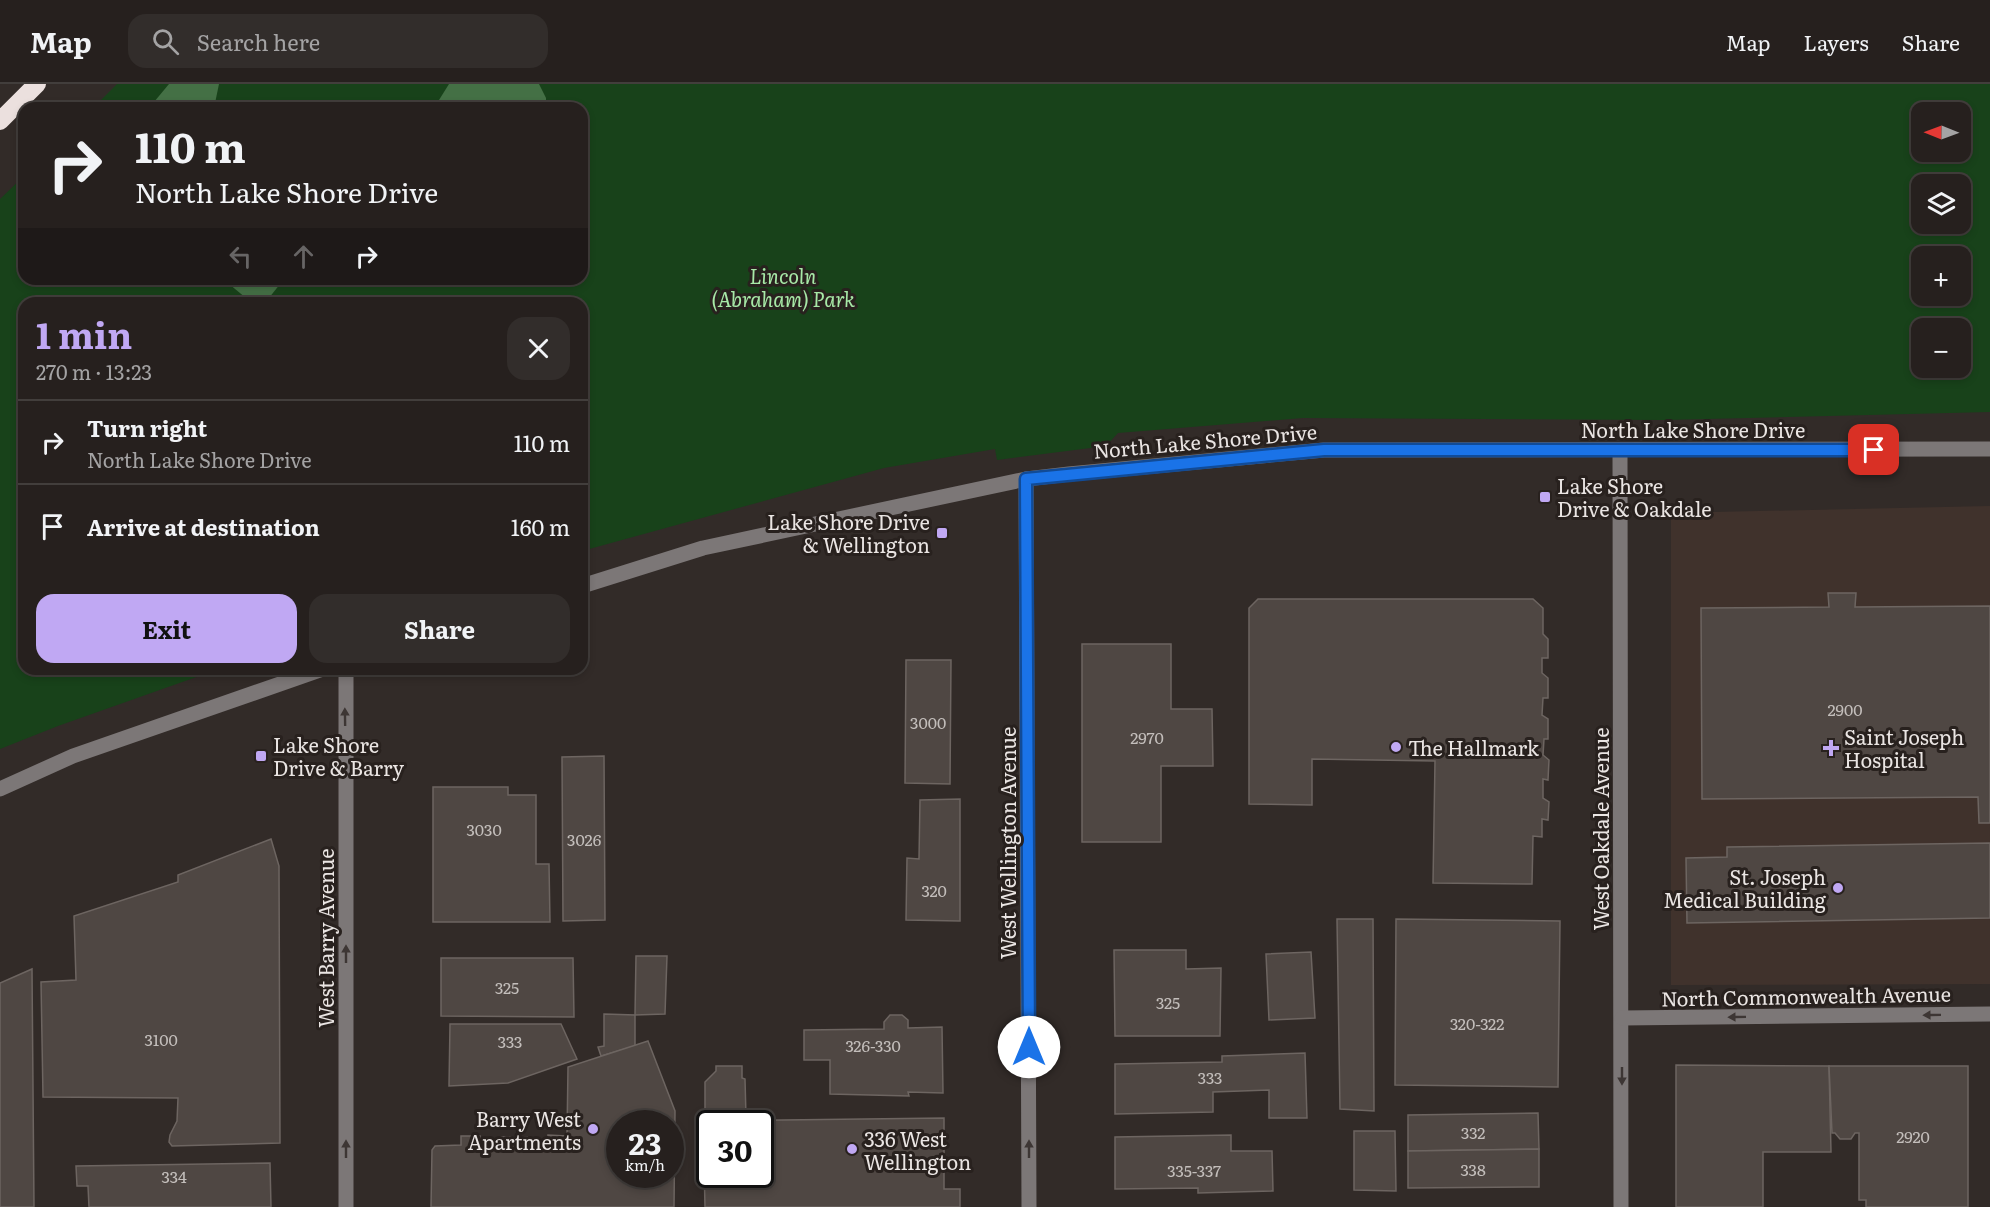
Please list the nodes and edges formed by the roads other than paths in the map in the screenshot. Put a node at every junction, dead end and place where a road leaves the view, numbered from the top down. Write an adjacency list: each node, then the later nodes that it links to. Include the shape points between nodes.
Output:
1 (37, 84): 2 (highway)
2 (19, 102)
3 (18, 103): 4 (highway)
4 (0, 121)
5 (1990, 449): 6 (street, North Lake Shore Drive)
6 (1620, 451): 7 (street, North Lake Shore Drive, via 1324,450); 13 (street, West Oakdale Avenue)
7 (1026, 479): 8 (street, North Lake Shore Drive, via 703,548); 15 (street, West Wellington Avenue, one-way to 7)
8 (588, 584)
9 (306, 675): 11 (street, via 73,756)
10 (346, 675): 14 (street, West Barry Avenue, one-way to 10)
11 (0, 789)
12 (1990, 1014): 13 (street, North Commonwealth Avenue, one-way to 13)
13 (1622, 1018): 16 (street, West Oakdale Avenue, one-way to 16)
14 (346, 1207)
15 (1029, 1207)
16 (1621, 1207)

